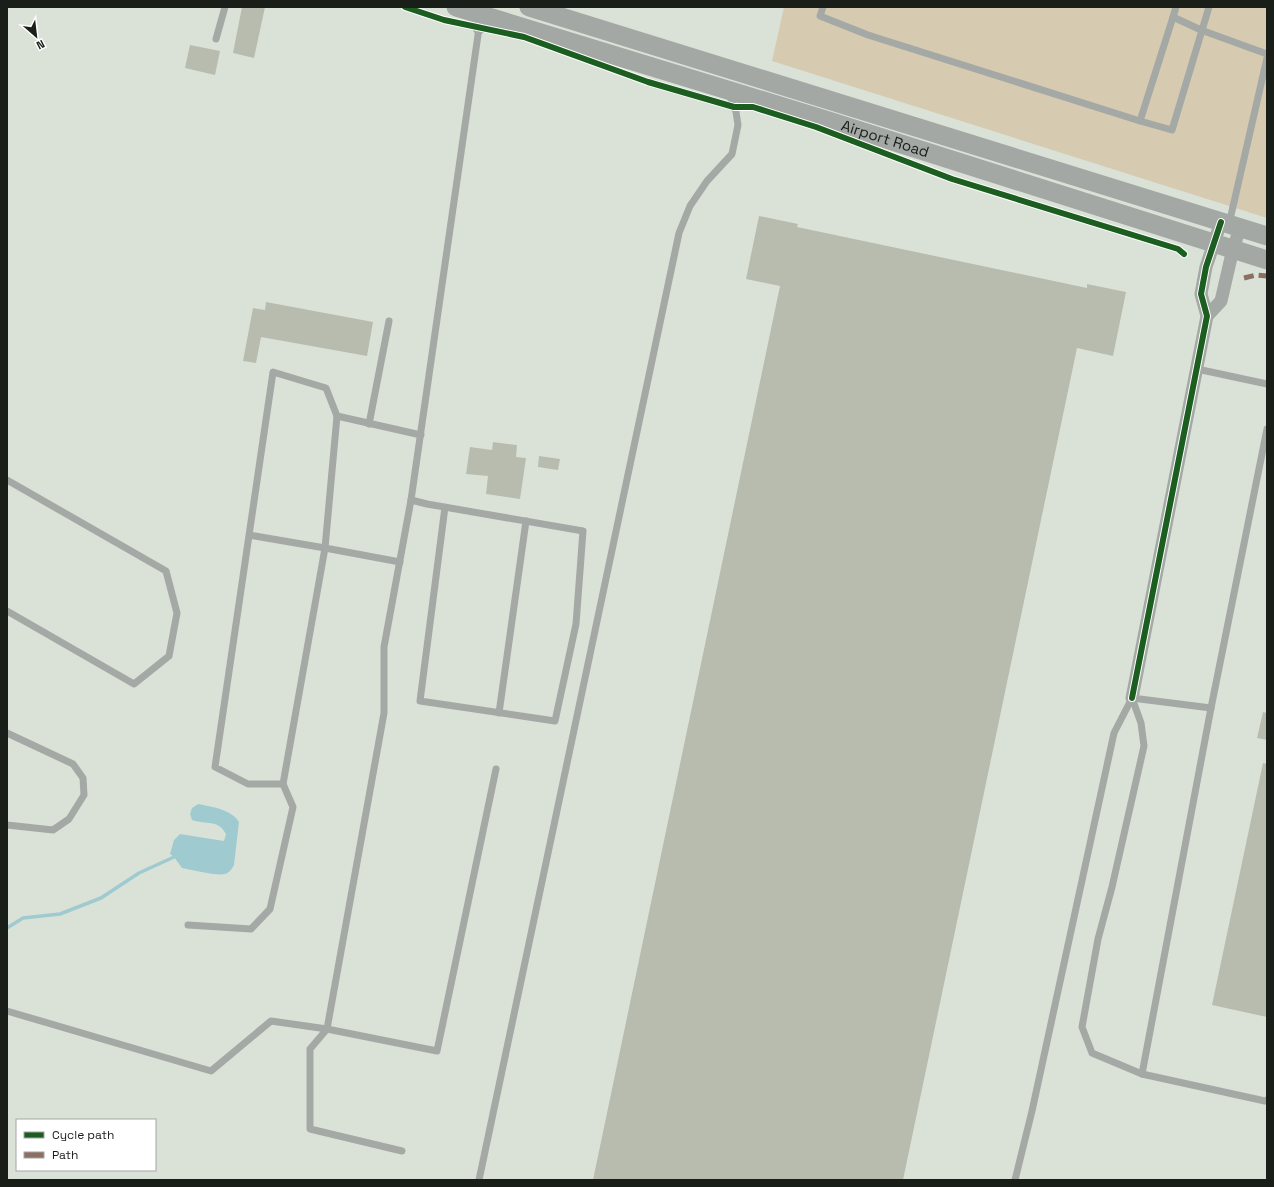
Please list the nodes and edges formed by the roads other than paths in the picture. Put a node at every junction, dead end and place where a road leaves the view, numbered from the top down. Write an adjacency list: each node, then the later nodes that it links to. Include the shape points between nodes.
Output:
1 (225, 7): 10 (lane)
2 (456, 7): 7 (main road, Airport Road)
3 (529, 7): 15 (main road, Airport Road)
4 (823, 7): 14 (lane, via 820,16 868,35)
5 (1176, 7): 8 (lane)
6 (1209, 7): 9 (lane)
7 (482, 17): 13 (main road, Airport Road); 27 (lane)
8 (1173, 18): 9 (lane); 14 (lane)
9 (1202, 30): 11 (lane); 14 (lane, via 1172,130)
10 (216, 39)
11 (1267, 54)
12 (1267, 58): 15 (lane)
13 (727, 90): 17 (main road, Airport Road); 49 (lane, via 738,125 732,154 707,181 690,206 679,233)
14 (1140, 121)
15 (1230, 225): 16 (main road, Airport Road); 17 (street); 18 (street)
16 (1267, 236)
17 (1213, 243): 18 (main road, Airport Road); 20 (street, via 1201,294)
18 (1233, 250): 19 (main road, Airport Road); 20 (street, via 1221,301)
19 (1267, 260)
20 (1207, 316): 22 (street)
21 (389, 321): 25 (lane)
22 (1197, 369): 23 (lane); 36 (street)
23 (1267, 384)
24 (337, 416): 25 (lane); 32 (lane, via 326,388 273,372); 33 (lane)
25 (370, 424): 27 (lane)
26 (1267, 429): 37 (lane)
27 (421, 435): 29 (lane)
28 (7, 480): 35 (lane, via 166,571 177,614 169,656 134,684)
29 (412, 500): 30 (lane); 34 (lane)
30 (445, 507): 31 (lane); 38 (lane, via 420,701)
31 (526, 521): 38 (lane); 38 (lane, via 584,531 576,624 555,721)
32 (249, 535): 33 (lane); 41 (lane, via 215,767 248,784)
33 (325, 548): 34 (lane); 41 (lane)
34 (400, 562): 45 (lane, via 384,647 384,713)
35 (7, 611)
36 (1132, 698): 37 (lane); 46 (lane, via 1141,723 1144,746 1098,939 1082,1027 1092,1053); 50 (lane, via 1114,733)
37 (1211, 708): 46 (lane)
38 (499, 713)
39 (7, 733): 42 (lane, via 73,764 83,778 84,795 69,819 53,830)
40 (496, 769): 45 (lane, via 437,1051)
41 (283, 784): 43 (lane, via 293,807 270,909 251,929)
42 (7, 825)
43 (188, 924)
44 (7, 1011): 45 (lane, via 211,1071 271,1021)
45 (327, 1029): 48 (lane, via 310,1049 310,1129)
46 (1142, 1074): 47 (lane)
47 (1267, 1100)
48 (402, 1151)
49 (480, 1180)
50 (1015, 1180)

